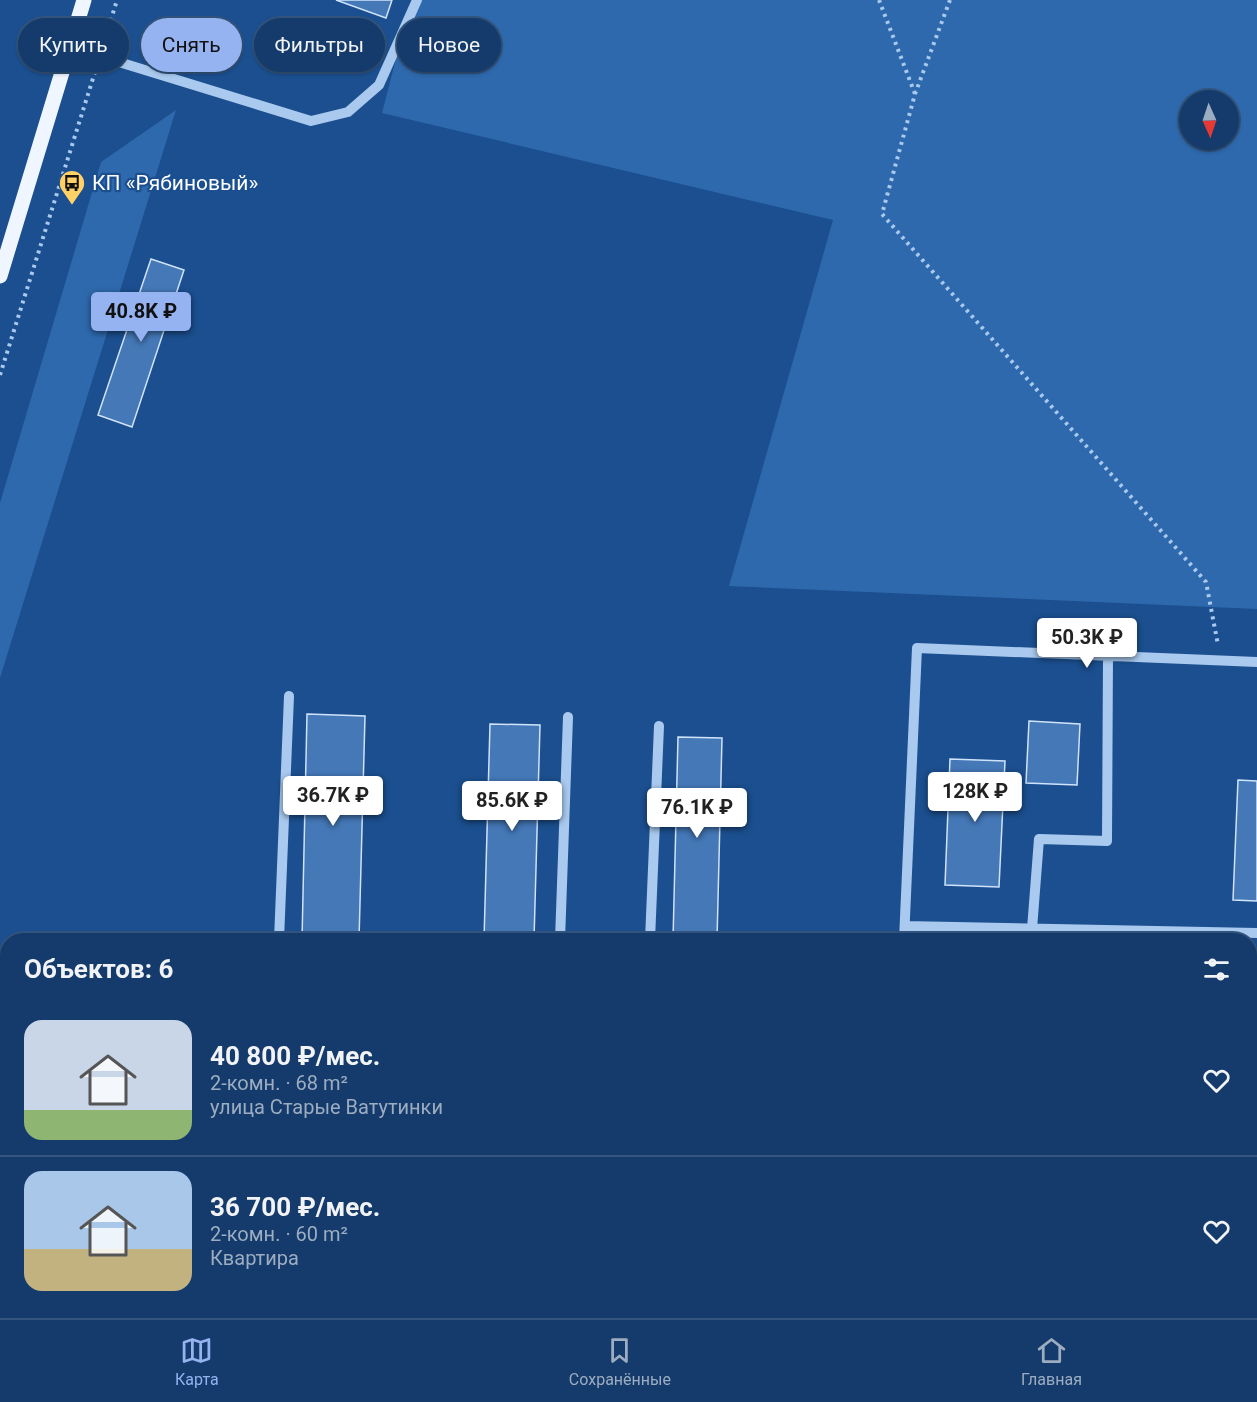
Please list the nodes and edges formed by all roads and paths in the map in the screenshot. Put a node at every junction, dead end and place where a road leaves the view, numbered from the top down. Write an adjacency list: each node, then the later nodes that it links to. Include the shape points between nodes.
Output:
1 (84, 0): 6 (main road)
2 (117, 0): 7 (path)
3 (417, 0): 8 (street, via 379,85 348,112 311,121)
4 (879, 0): 11 (path)
5 (951, 0): 11 (path)
6 (79, 18)
7 (111, 18)
8 (129, 66)
9 (62, 72): 12 (main road)
10 (94, 72): 13 (path)
11 (915, 94): 15 (path, via 882,214 1206,582)
12 (0, 276)
13 (0, 375)
14 (1108, 656): 15 (street); 20 (street, via 917,648); 21 (street, via 1107,841 1039,839)
15 (1221, 660): 16 (street)
16 (1257, 662)
17 (289, 696): 22 (street)
18 (568, 717): 23 (street)
19 (659, 726): 24 (street)
20 (905, 926): 21 (street); 25 (street)
21 (1032, 929): 26 (street)
22 (279, 933)
23 (560, 933)
24 (650, 933)
25 (904, 933)
26 (1257, 933)

